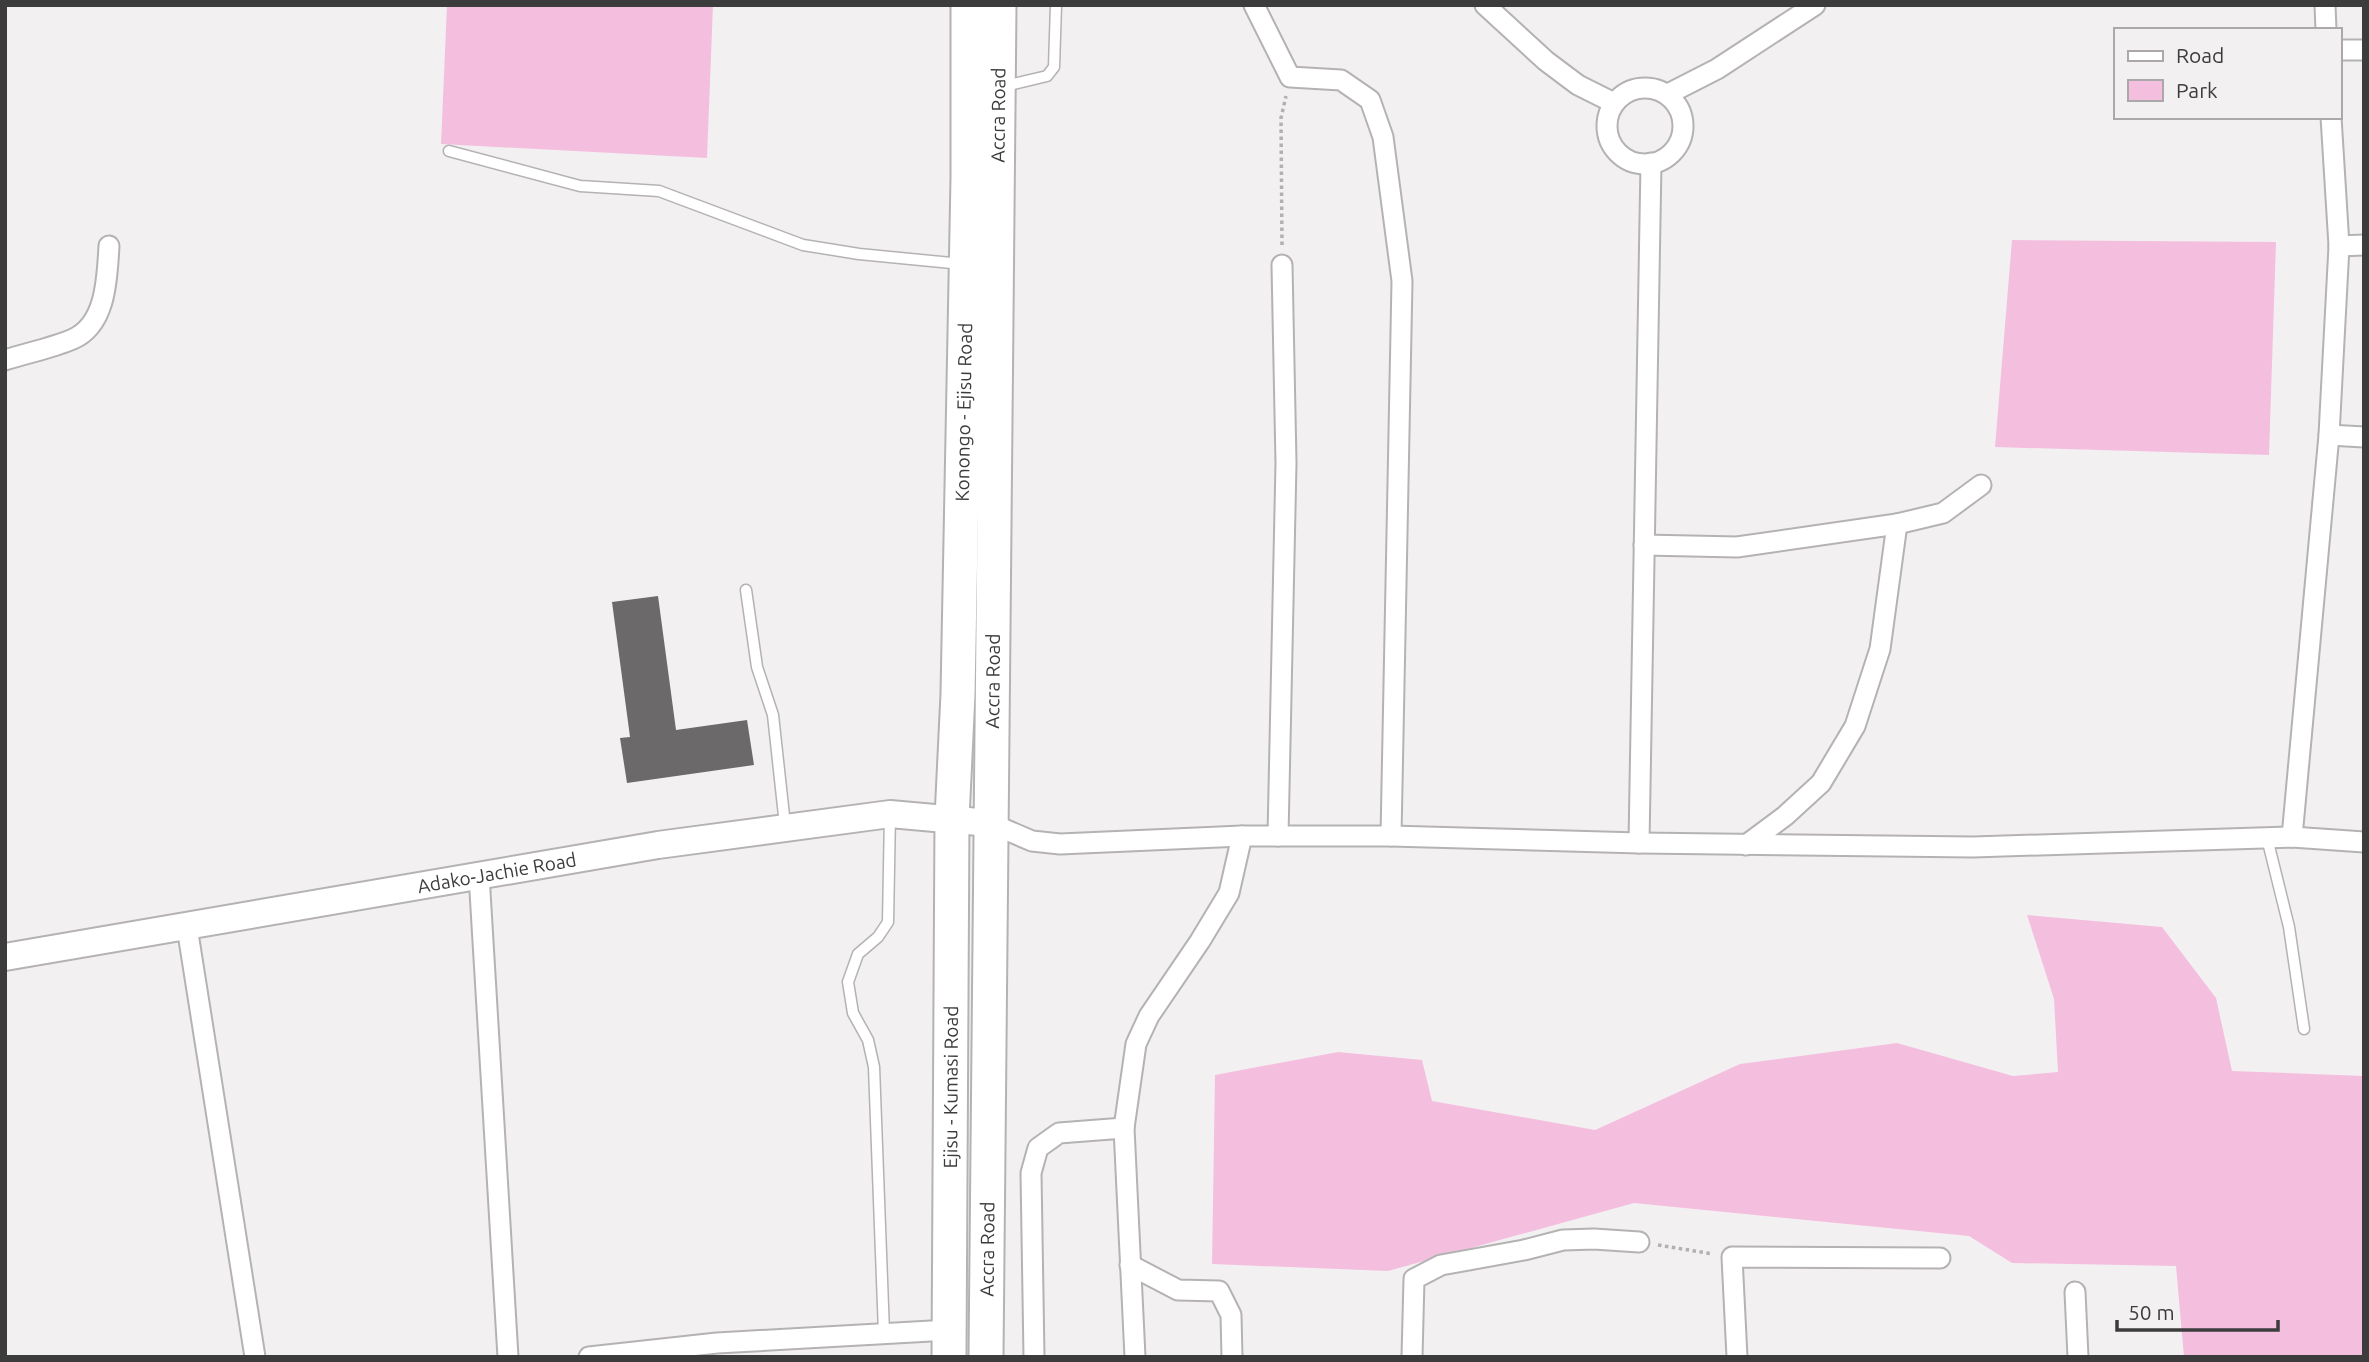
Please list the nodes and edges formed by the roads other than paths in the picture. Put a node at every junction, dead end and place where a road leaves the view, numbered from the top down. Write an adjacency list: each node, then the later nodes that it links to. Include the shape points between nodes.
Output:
1 (968, 5): 20 (highway, Konongo - Ejisu Road)
2 (999, 5): 11 (highway, Accra Road)
3 (1056, 5): 11 (lane, via 1054,67 1047,76)
4 (1254, 5): 35 (street, via 1290,77 1341,80 1370,100 1383,137 1402,281)
5 (1485, 5): 13 (street, via 1546,61 1578,85)
6 (1815, 5): 12 (street, via 1717,69)
7 (2325, 5): 8 (street)
8 (2326, 28)
9 (2341, 50): 10 (street)
10 (2364, 50)
11 (997, 88): 31 (highway, Accra Road)
12 (1668, 94): 13 (street, via 1639,88); 16 (street, via 1678,105 1682,134 1676,148)
13 (1614, 103): 16 (street, via 1608,117 1613,146 1636,163)
14 (2331, 119): 19 (street)
15 (449, 151): 20 (lane, via 580,186 659,191 803,245)
16 (1651, 163): 27 (street)
17 (2364, 245): 19 (street)
18 (109, 246): 22 (street, via 106,287 90,324 76,338)
19 (2339, 246): 23 (street)
20 (966, 265): 30 (highway, Konongo - Ejisu Road)
21 (1282, 265): 34 (street, via 1286,463)
22 (5, 360)
23 (2329, 435): 24 (street); 36 (street)
24 (2364, 437)
25 (1981, 485): 26 (street, via 1943,513)
26 (1897, 524): 27 (street, via 1737,547); 40 (street, via 1880,649 1855,726 1821,783)
27 (1644, 545): 39 (street)
28 (746, 590): 32 (lane, via 757,667 773,715)
29 (890, 814): 30 (street, Adako-Jachie Road); 32 (street, Adako-Jachie Road); 50 (lane, via 888,922 858,954 848,982 853,1013 868,1040 874,1067)
30 (952, 818): 31 (street, Adako-Jachie Road); 51 (highway, Ejisu - Kumasi Road)
31 (990, 823): 33 (street, via 1032,841 1060,844); 55 (highway, Accra Road)
32 (786, 830): 41 (street, Adako-Jachie Road, via 658,845)
33 (1242, 836): 34 (street); 45 (street, via 1229,893 1149,1016 1136,1044)
34 (1278, 836): 35 (street)
35 (1391, 836): 39 (street)
36 (2292, 837): 37 (street); 38 (street)
37 (2267, 838): 40 (street, via 1973,848); 44 (lane, via 2289,927)
38 (2364, 842)
39 (1639, 844): 40 (street)
40 (1746, 845)
41 (480, 875): 42 (street, Adako-Jachie Road); 53 (street)
42 (187, 927): 43 (street, Adako-Jachie Road); 52 (street)
43 (5, 957)
44 (2304, 1029)
45 (1124, 1128): 48 (street); 56 (street, via 1059,1133 1038,1148 1031,1173)
46 (1639, 1242): 59 (street, via 1563,1240 1441,1265 1415,1279)
47 (1940, 1258): 60 (street, via 1732,1257)
48 (1130, 1265): 57 (street); 58 (street, via 1178,1290 1219,1291 1231,1315)
49 (2075, 1292): 61 (street)
50 (884, 1334): 51 (street); 54 (street, via 717,1343)
51 (949, 1343)
52 (255, 1357)
53 (508, 1357)
54 (589, 1357)
55 (986, 1357)
56 (1034, 1357)
57 (1135, 1357)
58 (1232, 1357)
59 (1412, 1357)
60 (1737, 1357)
61 (2078, 1357)

